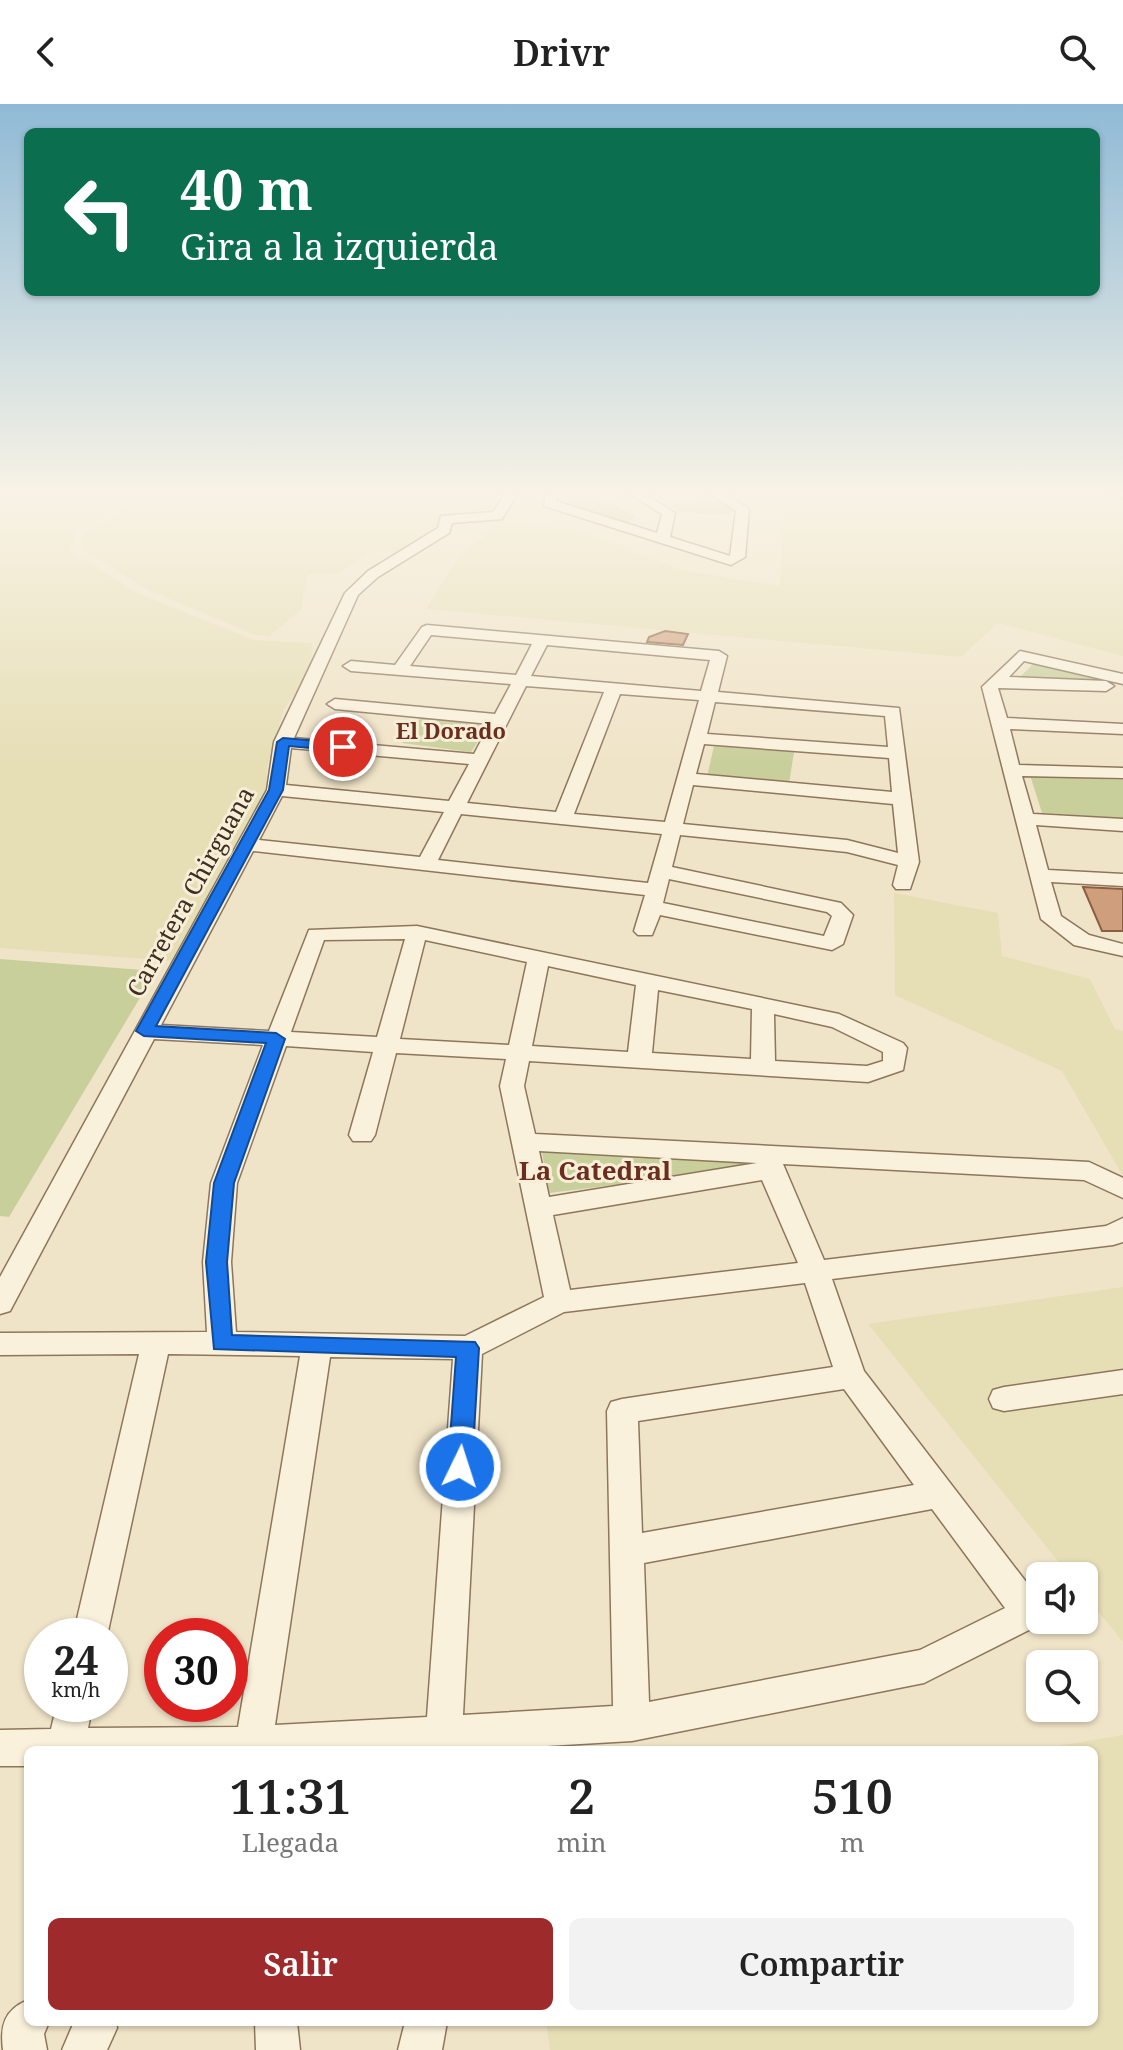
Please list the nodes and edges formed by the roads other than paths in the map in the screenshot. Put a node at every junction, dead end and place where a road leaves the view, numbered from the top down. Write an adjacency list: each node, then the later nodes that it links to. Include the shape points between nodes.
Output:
1 (364, 582): 16 (street, Carretera Chirguana, via 352,593)
2 (542, 640): 4 (street, via 427,630); 6 (street); 10 (street, via 719,656)
3 (351, 666): 4 (street)
4 (399, 670): 6 (street)
5 (1123, 679): 7 (street, via 1020,656)
6 (521, 680): 9 (street); 12 (street)
7 (997, 681): 8 (street); 13 (street, via 990,687)
8 (1123, 687)
9 (614, 688): 10 (street); 25 (street)
10 (709, 696): 15 (street); 17 (street, via 893,712)
11 (335, 704): 12 (street)
12 (500, 720): 18 (street)
13 (1000, 723): 14 (street); 19 (street)
14 (1123, 729)
15 (697, 738): 17 (street); 21 (street)
16 (283, 742): 18 (street); 22 (street, Carretera Chirguana)
17 (898, 753): 23 (street)
18 (480, 760): 24 (street)
19 (1012, 770): 20 (street); 26 (street)
20 (1123, 773)
21 (686, 779): 23 (street); 28 (street)
22 (276, 790): 24 (street); 29 (street, Carretera Chirguana)
23 (903, 799): 30 (street)
24 (455, 808): 25 (street); 31 (street)
25 (563, 818): 28 (street)
26 (1024, 819): 27 (street); 32 (street)
27 (1123, 825)
28 (673, 829): 30 (street, via 847,846); 35 (street)
29 (247, 844): 31 (street); 42 (street, Carretera Chirguana)
30 (909, 862): 34 (street)
31 (426, 864): 35 (street)
32 (1039, 875): 33 (street); 38 (street, via 1051,919 1082,940)
33 (1123, 880)
34 (903, 885)
35 (656, 889): 35 (street, via 834,907 843,915 832,944); 36 (street)
36 (645, 931)
37 (417, 932): 39 (street); 43 (street, via 316,934); 44 (street)
38 (1119, 947)
39 (539, 958): 40 (street); 45 (street)
40 (648, 980): 41 (street); 46 (street)
41 (763, 1005): 47 (street); 47 (street, via 839,1021 895,1048 895,1065 868,1074)
42 (144, 1031): 43 (street); 56 (street, Carretera Chirguana)
43 (276, 1039): 44 (street); 58 (street, via 224,1183 217,1262)
44 (387, 1045): 45 (street); 48 (street)
45 (521, 1053): 46 (street); 49 (street, via 512,1086)
46 (639, 1060): 47 (street)
47 (763, 1067)
48 (362, 1135)
49 (525, 1142): 50 (street); 52 (street)
50 (769, 1161): 51 (street, via 1089,1171); 52 (street); 54 (street)
51 (1123, 1189)
52 (539, 1208): 55 (street)
53 (1123, 1228): 54 (street, via 1113,1235)
54 (815, 1271): 55 (street); 62 (street)
55 (559, 1302): 61 (street)
56 (0, 1303)
57 (156, 1342): 58 (street); 59 (street); 67 (street)
58 (222, 1343): 60 (street)
59 (0, 1344)
60 (317, 1345): 61 (street); 72 (street)
61 (468, 1348): 70 (street)
62 (851, 1376): 65 (street); 66 (street, via 622,1411)
63 (1123, 1382): 64 (street)
64 (1004, 1399)
65 (940, 1494): 66 (street); 69 (street, via 1029,1613 924,1666)
66 (626, 1551): 69 (street)
67 (94, 1618)
68 (71, 1722): 71 (street)
69 (632, 1723): 70 (street)
70 (444, 1742): 73 (street)
71 (65, 1746)
72 (253, 1746)
73 (291, 1746)
74 (0, 1748): 75 (street)
75 (24, 1748)
76 (96, 2026): 79 (street)
77 (276, 2026): 80 (street)
78 (425, 2026): 81 (street)
79 (84, 2050)
80 (278, 2050)
81 (420, 2050)

